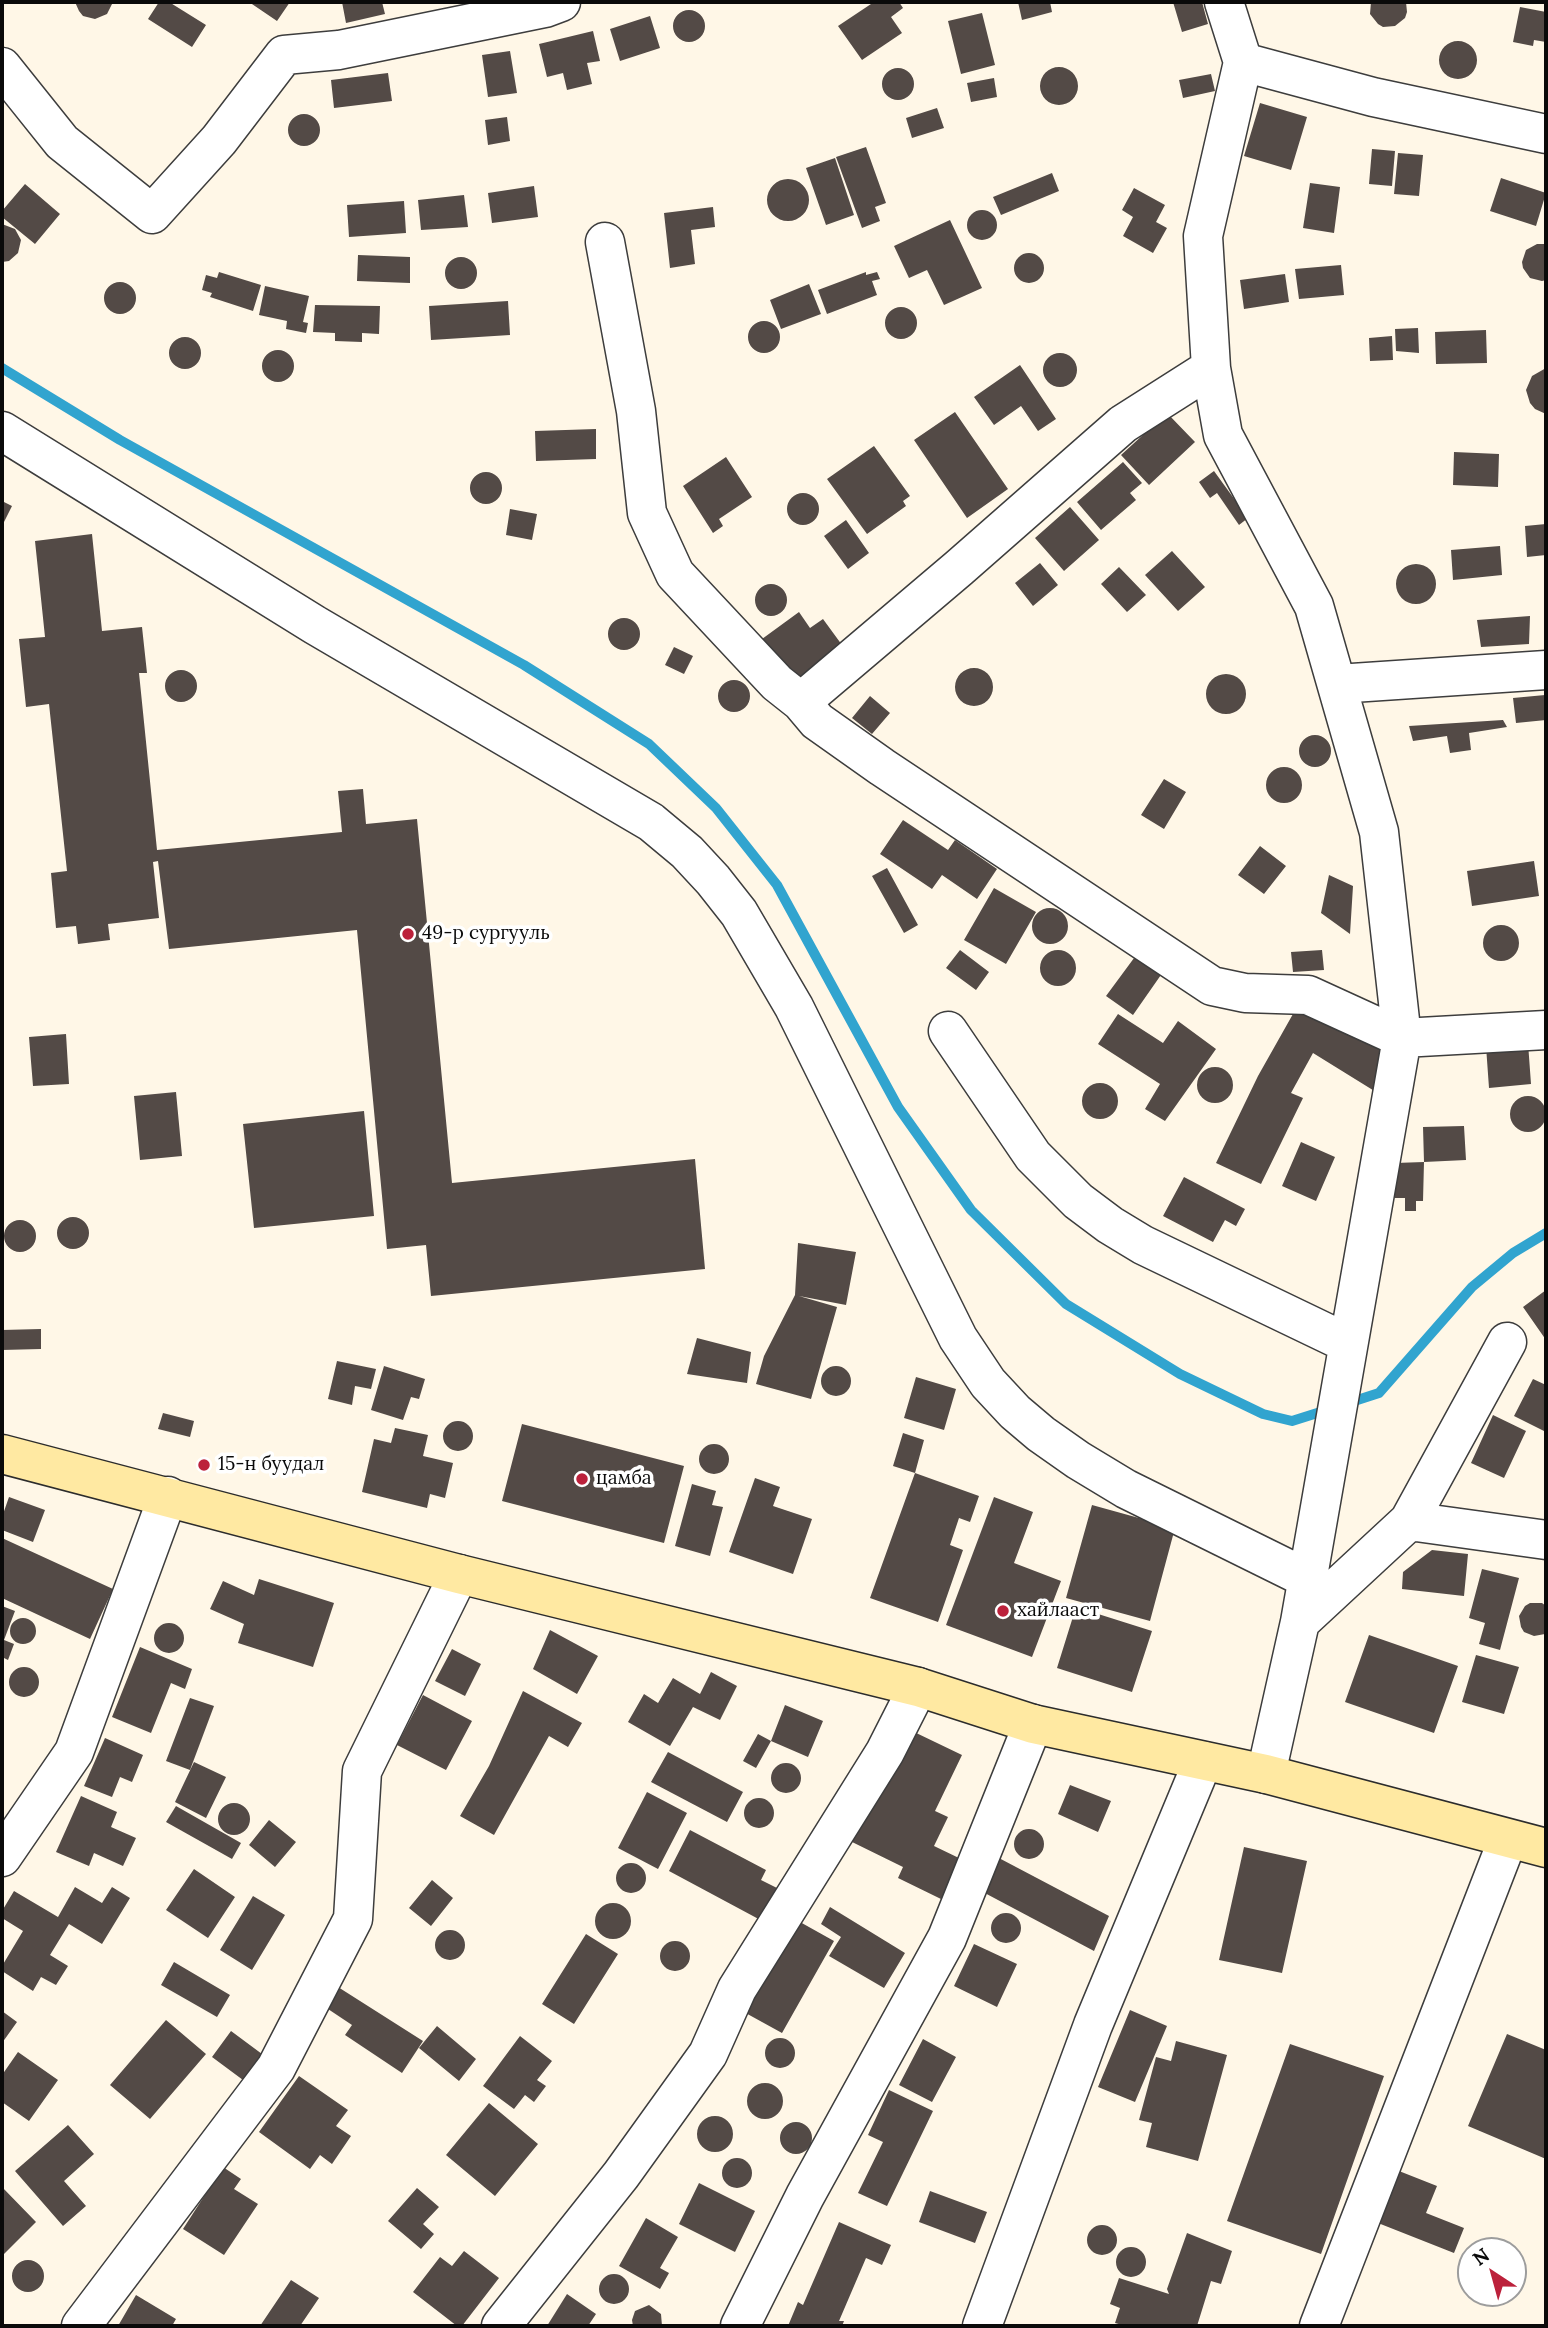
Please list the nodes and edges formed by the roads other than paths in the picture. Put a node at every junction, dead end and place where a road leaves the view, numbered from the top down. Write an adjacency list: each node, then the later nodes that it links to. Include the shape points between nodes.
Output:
1 (561, 2): 4 (street, via 339,50 284,55 219,140 152,214 62,142)
2 (1224, 2): 3 (street)
3 (1243, 62): 5 (street, via 1373,97); 7 (street, via 1203,236)
4 (2, 66)
5 (1546, 134)
6 (605, 242): 11 (street, via 636,411 647,513 675,574 777,683)
7 (1211, 368): 10 (street, via 1223,435 1314,606); 11 (street, via 1123,424)
8 (2, 431): 22 (street, via 315,625 651,822 687,852 739,913 794,1007 958,1338 988,1383 1015,1412 1078,1460 1126,1489)
9 (1546, 670): 10 (street)
10 (1337, 684): 14 (street, via 1379,832)
11 (801, 702): 14 (street, via 817,721 882,767 1212,986 1245,993 1308,995)
12 (1546, 1030): 14 (street)
13 (948, 1031): 16 (street, via 1033,1156 1089,1209 1143,1245)
14 (1402, 1038): 16 (street)
15 (1507, 1342): 19 (street)
16 (1347, 1343): 22 (street)
17 (2, 1454): 18 (main road)
18 (168, 1496): 21 (main road); 30 (street, via 74,1752)
19 (1409, 1521): 20 (street); 23 (street)
20 (1546, 1540)
21 (459, 1574): 24 (main road); 31 (street, via 362,1771 353,1919 276,2068)
22 (1306, 1578): 23 (street)
23 (1300, 1622): 27 (street)
24 (918, 1688): 25 (main road); 32 (street, via 885,1752 737,1989 708,2054 621,2175)
25 (1033, 1724): 26 (main road); 33 (street, via 947,1938 805,2196)
26 (1203, 1761): 27 (main road); 34 (street, via 1093,2025)
27 (1266, 1774): 28 (main road)
28 (1508, 1839): 29 (main road); 35 (street)
29 (1546, 1848)
30 (2, 1857)
31 (80, 2326)
32 (501, 2326)
33 (740, 2326)
34 (982, 2326)
35 (1319, 2326)

